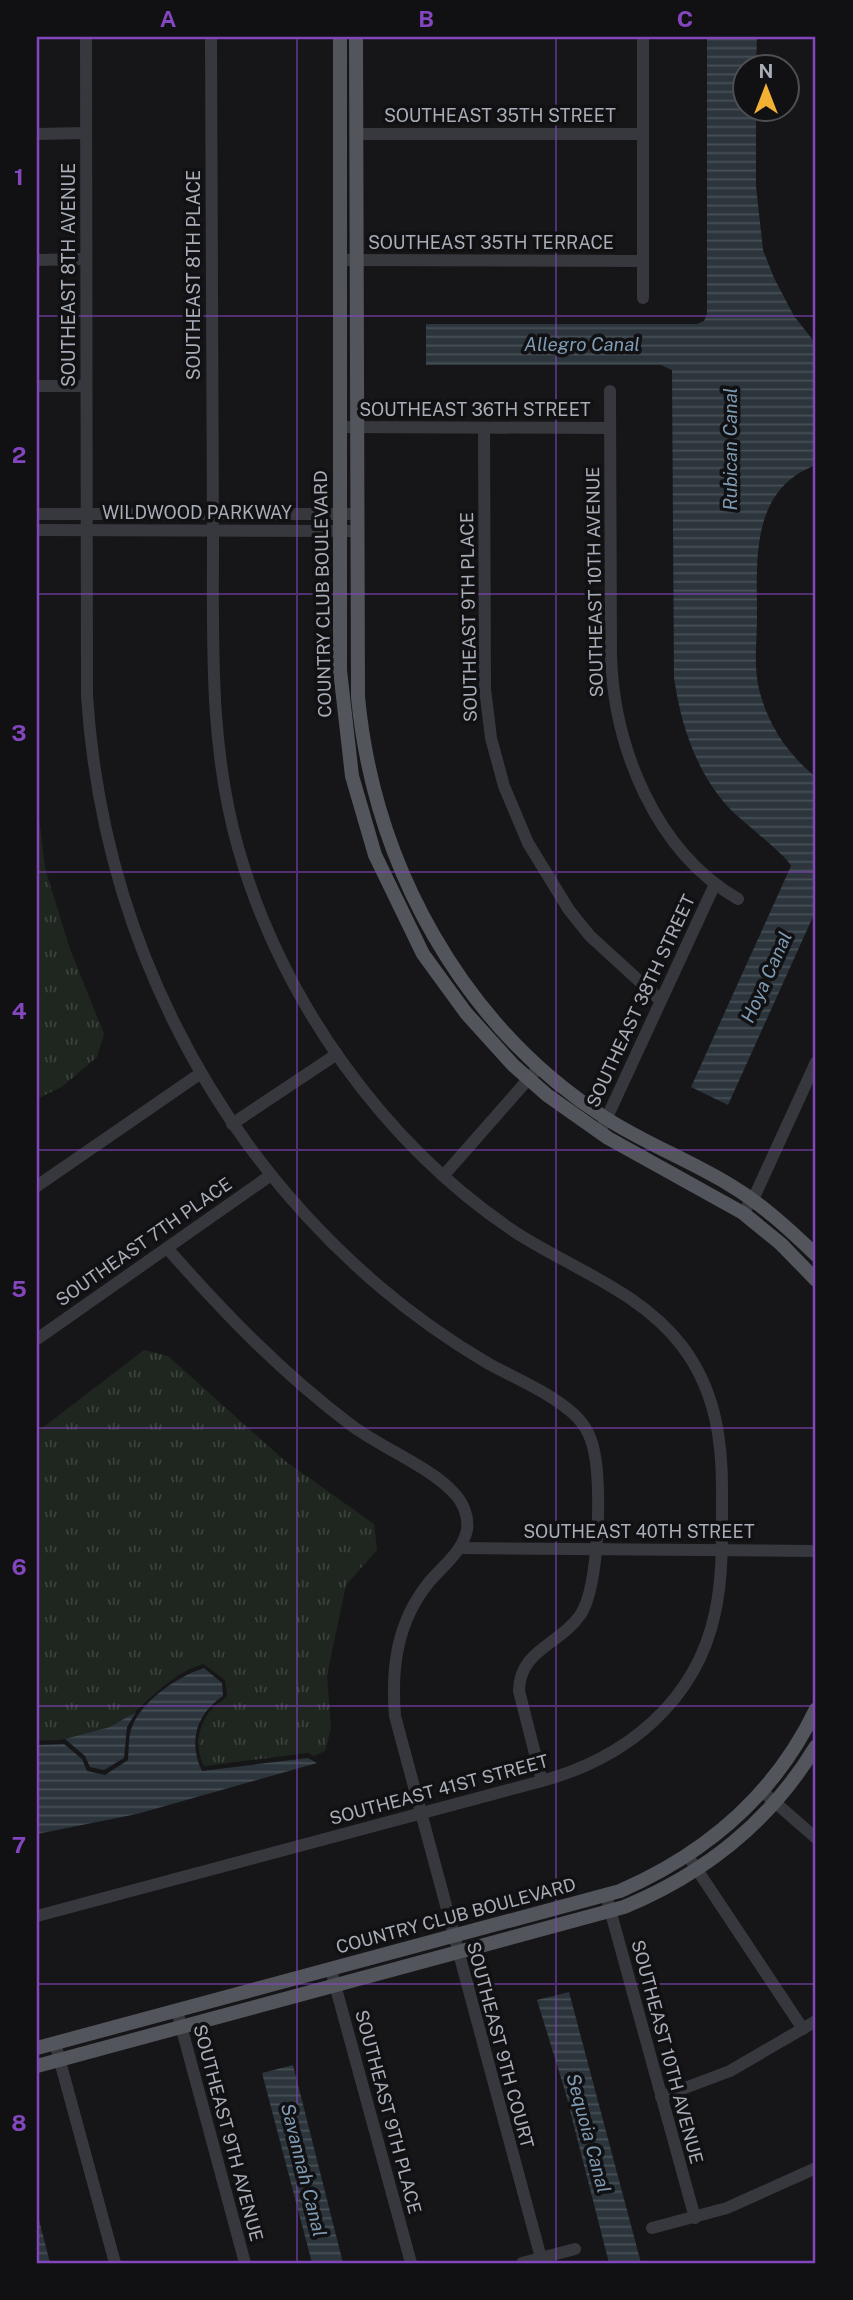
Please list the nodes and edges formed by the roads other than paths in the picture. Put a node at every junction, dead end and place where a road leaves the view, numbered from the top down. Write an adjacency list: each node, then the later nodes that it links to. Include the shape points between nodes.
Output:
1 (86, 37): 6 (street, SOUTHEAST 8TH AVENUE)
2 (211, 37): 25 (street, SOUTHEAST 8TH PLACE)
3 (340, 37): 12 (main road, COUNTRY CLUB BOULEVARD)
4 (356, 37): 8 (main road, COUNTRY CLUB BOULEVARD)
5 (643, 37): 9 (street)
6 (86, 133): 7 (street); 10 (street, SOUTHEAST 8TH AVENUE)
7 (37, 134)
8 (356, 134): 9 (street, SOUTHEAST 35TH STREET); 13 (main road, COUNTRY CLUB BOULEVARD)
9 (643, 134): 14 (street)
10 (86, 259): 11 (street); 17 (street, SOUTHEAST 8TH AVENUE)
11 (37, 260)
12 (340, 260): 13 (street, SOUTHEAST 35TH TERRACE); 19 (main road, COUNTRY CLUB BOULEVARD)
13 (356, 260): 14 (street, SOUTHEAST 35TH TERRACE); 20 (main road, COUNTRY CLUB BOULEVARD)
14 (643, 261): 15 (street)
15 (643, 298)
16 (37, 386): 17 (street)
17 (86, 386): 24 (street, SOUTHEAST 8TH AVENUE)
18 (610, 391): 22 (street, SOUTHEAST 10TH AVENUE)
19 (340, 427): 20 (street, SOUTHEAST 36TH STREET); 26 (main road, COUNTRY CLUB BOULEVARD)
20 (356, 427): 21 (street, SOUTHEAST 36TH STREET); 27 (main road, COUNTRY CLUB BOULEVARD)
21 (484, 428): 22 (street, SOUTHEAST 36TH STREET); 35 (street, SOUTHEAST 9TH PLACE, via 485,688 498,767 528,843 559,897 590,936)
22 (610, 428): 33 (street, SOUTHEAST 10TH AVENUE, via 611,656 618,722 657,816)
23 (37, 514): 24 (street, WILDWOOD PARKWAY)
24 (86, 514): 25 (street, WILDWOOD PARKWAY); 29 (street, SOUTHEAST 8TH AVENUE)
25 (212, 514): 26 (street, WILDWOOD PARKWAY); 30 (street, SOUTHEAST 8TH PLACE)
26 (340, 514): 27 (street, WILDWOOD PARKWAY); 31 (main road, COUNTRY CLUB BOULEVARD)
27 (356, 514): 32 (main road, COUNTRY CLUB BOULEVARD)
28 (37, 530): 29 (street, WILDWOOD PARKWAY)
29 (86, 530): 30 (street, WILDWOOD PARKWAY); 39 (street, via 88,696 103,821 139,946 171,1020)
30 (213, 530): 31 (street, WILDWOOD PARKWAY); 36 (street, via 214,711 232,824 277,951)
31 (340, 530): 32 (street, WILDWOOD PARKWAY); 40 (main road, COUNTRY CLUB BOULEVARD, via 341,696 352,776 371,842 398,905 437,974 489,1040)
32 (356, 531): 38 (main road, COUNTRY CLUB BOULEVARD, via 360,721 370,779 389,844 415,903 452,966)
33 (715, 884): 34 (street, SOUTHEAST 10TH AVENUE); 35 (street, SOUTHEAST 38TH STREET)
34 (738, 899)
35 (660, 1000): 42 (street, SOUTHEAST 38TH STREET)
36 (337, 1054): 43 (street); 46 (street, via 385,1115)
37 (816, 1062): 41 (street)
38 (540, 1067): 40 (street); 42 (main road, COUNTRY CLUB BOULEVARD)
39 (201, 1073): 43 (street); 47 (street)
40 (528, 1080): 44 (main road, COUNTRY CLUB BOULEVARD); 46 (street)
41 (812, 1085): 48 (street)
42 (607, 1119): 44 (street, SOUTHEAST 38TH STREET); 48 (main road, COUNTRY CLUB BOULEVARD)
43 (232, 1124): 45 (street)
44 (600, 1133): 49 (main road, COUNTRY CLUB BOULEVARD)
45 (271, 1175): 50 (street, SOUTHEAST 7TH PLACE); 55 (street, via 344,1254 416,1317 577,1418 595,1455)
46 (444, 1175): 56 (street, SOUTHEAST 41ST STREET, via 520,1235 637,1302 686,1350 706,1386 718,1428 723,1468)
47 (37, 1186)
48 (751, 1199): 49 (street); 51 (main road, COUNTRY CLUB BOULEVARD)
49 (743, 1213): 52 (main road, COUNTRY CLUB BOULEVARD)
50 (167, 1248): 53 (street, SOUTHEAST 7TH PLACE); 54 (street, via 241,1329 313,1395 365,1435 451,1489 467,1517)
51 (816, 1255)
52 (816, 1280)
53 (37, 1339)
54 (461, 1548): 55 (street, SOUTHEAST 40TH STREET); 63 (street, SOUTHEAST 9TH COURT, via 415,1602 394,1664 395,1716)
55 (595, 1549): 56 (street, SOUTHEAST 40TH STREET); 60 (street, via 593,1583 580,1614 570,1628 524,1664 519,1677)
56 (721, 1550): 57 (street, SOUTHEAST 40TH STREET); 60 (street, SOUTHEAST 41ST STREET, via 718,1598 709,1634 674,1700 643,1733 613,1754)
57 (816, 1551)
58 (816, 1709): 61 (main road, COUNTRY CLUB BOULEVARD, via 791,1755)
59 (816, 1746): 62 (main road, COUNTRY CLUB BOULEVARD)
60 (542, 1781): 63 (street, SOUTHEAST 41ST STREET)
61 (763, 1791): 62 (street); 65 (main road, COUNTRY CLUB BOULEVARD, via 721,1833)
62 (776, 1802): 64 (street); 66 (main road, COUNTRY CLUB BOULEVARD, via 733,1844)
63 (420, 1814): 69 (street, SOUTHEAST 41ST STREET); 70 (street, SOUTHEAST 9TH COURT)
64 (816, 1838)
65 (688, 1856): 66 (street); 67 (main road, COUNTRY CLUB BOULEVARD, via 655,1876)
66 (697, 1870): 68 (main road, COUNTRY CLUB BOULEVARD, via 650,1897); 77 (street)
67 (607, 1895): 68 (street, SOUTHEAST 10TH AVENUE); 70 (main road, COUNTRY CLUB BOULEVARD)
68 (611, 1912): 71 (main road, COUNTRY CLUB BOULEVARD); 82 (street, SOUTHEAST 10TH AVENUE)
69 (37, 1916)
70 (453, 1937): 71 (street, SOUTHEAST 9TH COURT); 72 (main road, COUNTRY CLUB BOULEVARD)
71 (457, 1952): 73 (main road, COUNTRY CLUB BOULEVARD); 87 (street, SOUTHEAST 9TH COURT)
72 (331, 1970): 73 (street, SOUTHEAST 9TH PLACE); 74 (main road, COUNTRY CLUB BOULEVARD)
73 (335, 1986): 76 (main road, COUNTRY CLUB BOULEVARD); 90 (street, SOUTHEAST 9TH PLACE)
74 (177, 2011): 76 (street, SOUTHEAST 9TH AVENUE); 78 (main road, COUNTRY CLUB BOULEVARD)
75 (816, 2021): 77 (street)
76 (182, 2027): 80 (main road, COUNTRY CLUB BOULEVARD); 89 (street, SOUTHEAST 9TH AVENUE)
77 (803, 2029): 82 (street, via 730,2071)
78 (55, 2043): 79 (main road, COUNTRY CLUB BOULEVARD); 80 (street)
79 (37, 2048)
80 (60, 2059): 81 (main road, COUNTRY CLUB BOULEVARD); 88 (street)
81 (37, 2066)
82 (662, 2097): 84 (street, SOUTHEAST 10TH AVENUE)
83 (816, 2168): 84 (street, via 748,2200)
84 (695, 2218): 85 (street)
85 (652, 2228)
86 (575, 2249): 87 (street)
87 (541, 2258): 91 (street)
88 (116, 2263)
89 (245, 2263)
90 (411, 2263)
91 (522, 2263)

